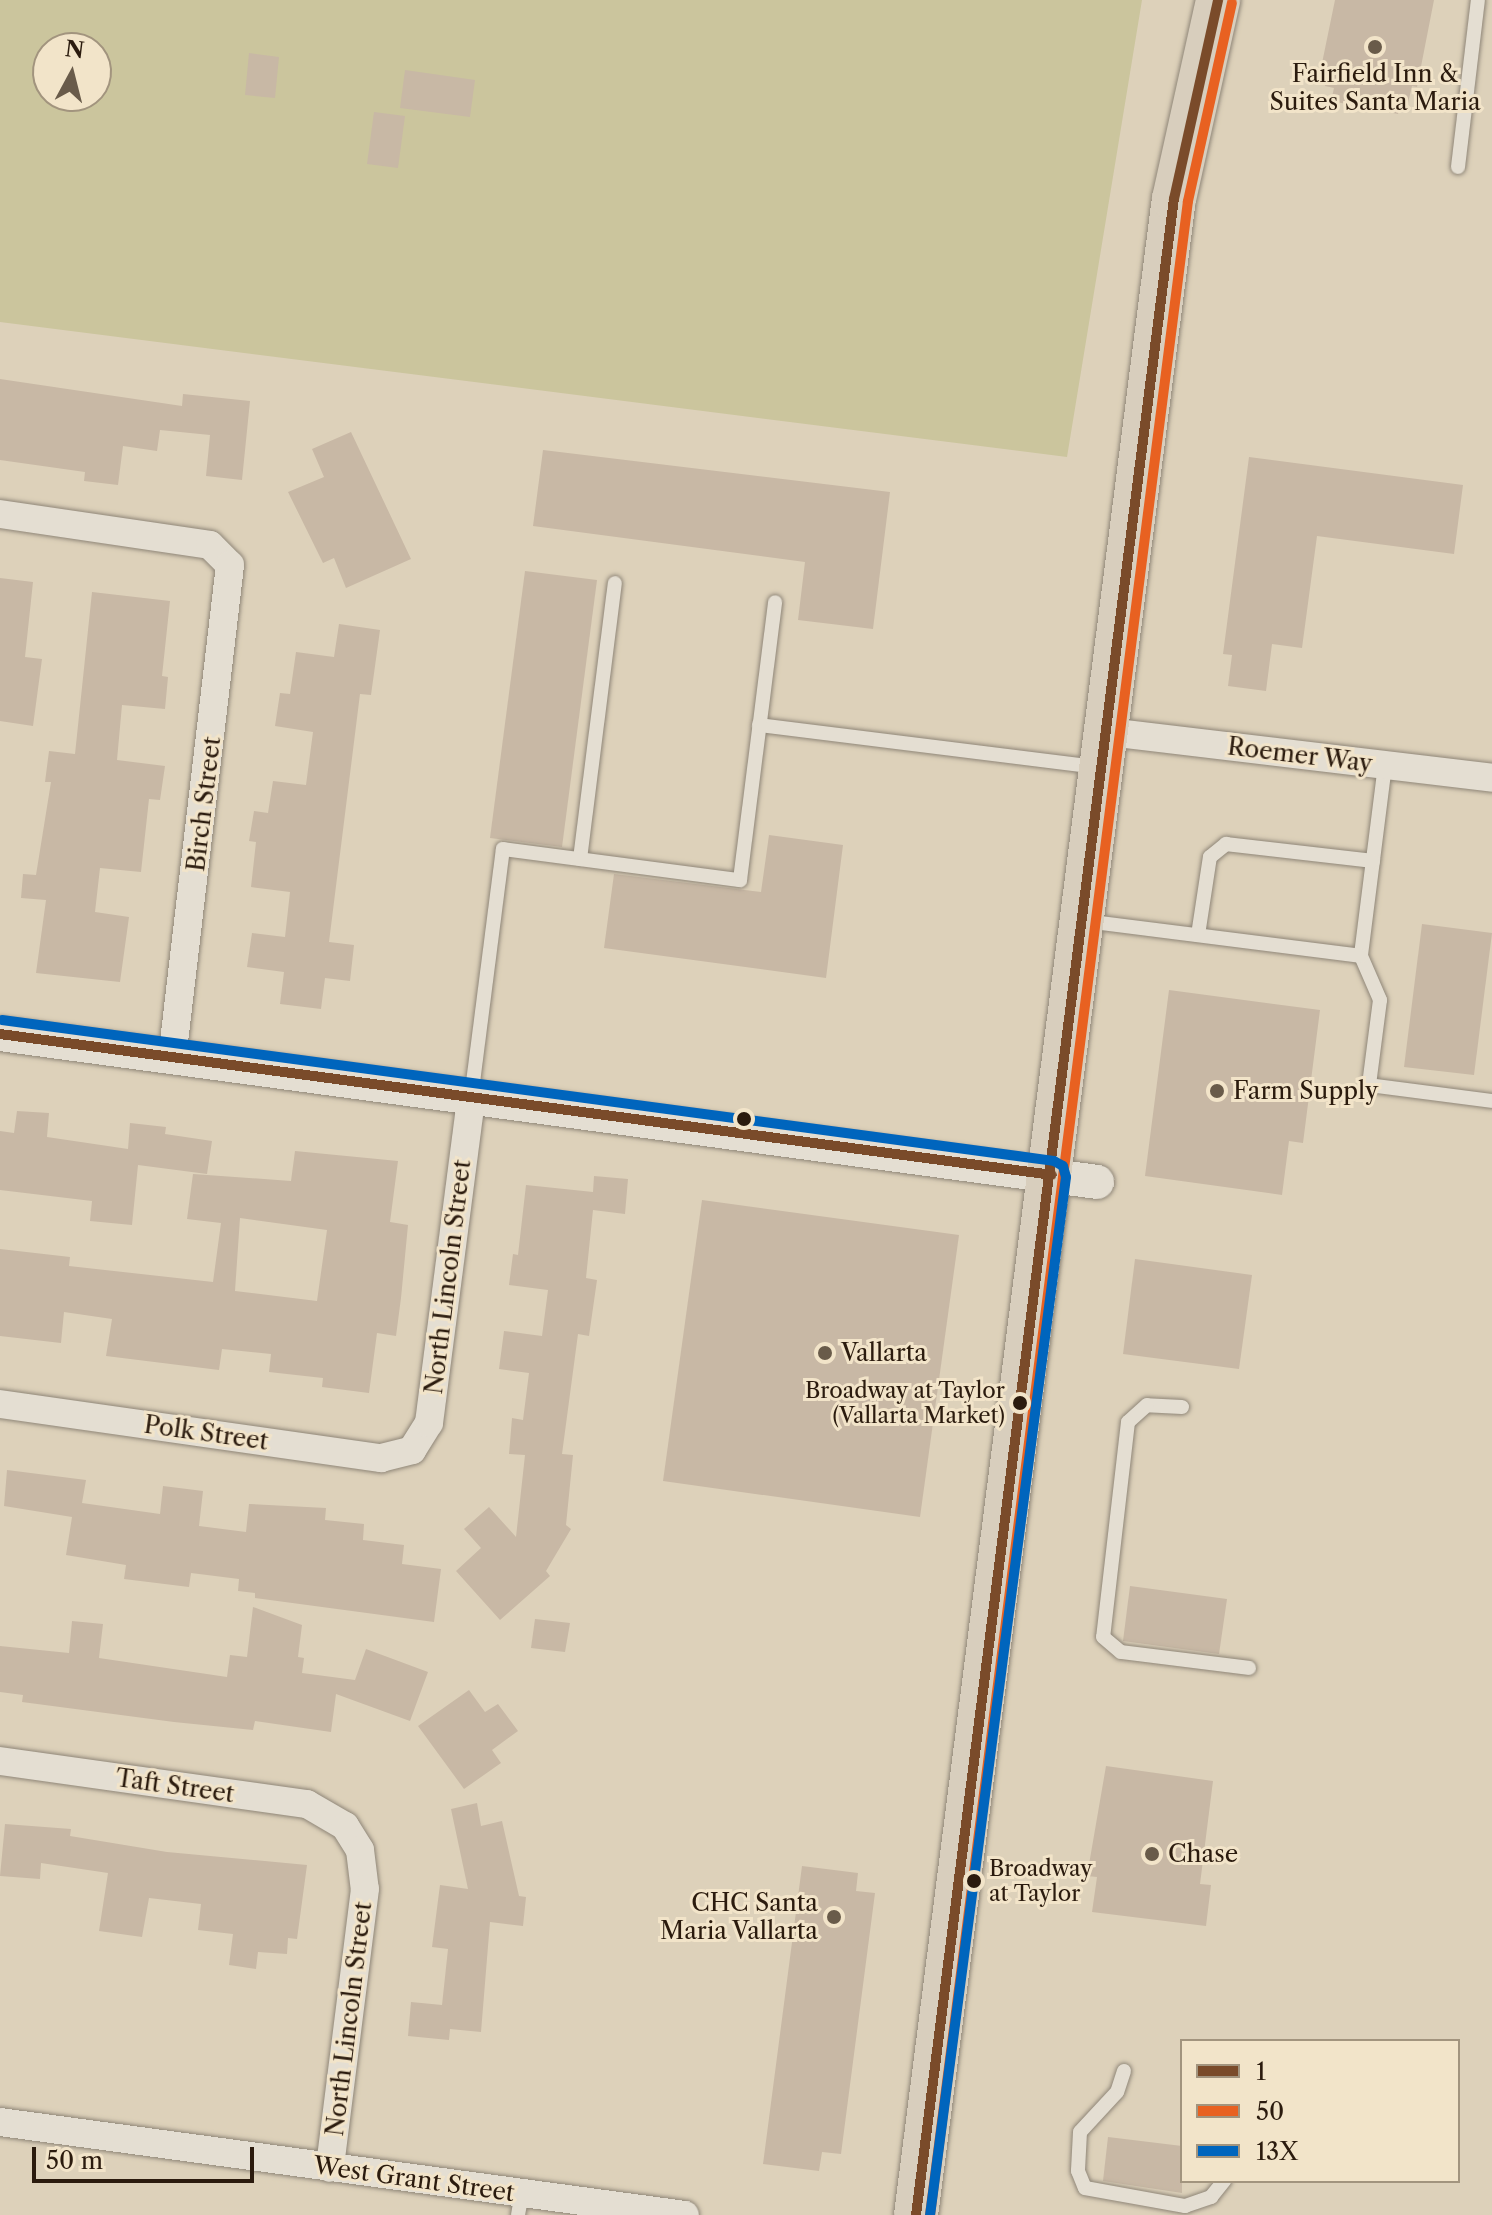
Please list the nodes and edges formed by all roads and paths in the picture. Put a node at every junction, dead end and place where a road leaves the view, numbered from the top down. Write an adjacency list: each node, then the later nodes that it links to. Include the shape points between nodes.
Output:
1 (1218, 0): 8 (main road, via 1174,199)
2 (1478, 0): 3 (lane)
3 (1458, 167)
4 (0, 514): 17 (street, Birch Street, via 210,545 230,565)
5 (615, 583): 11 (lane)
6 (775, 602): 7 (lane)
7 (759, 725): 8 (lane); 11 (lane, via 740,880)
8 (1106, 750): 9 (street, Roemer Way); 13 (main road)
9 (1385, 765): 10 (street, Roemer Way); 12 (lane)
10 (1492, 778)
11 (580, 859): 18 (lane, via 503,849)
12 (1373, 861): 14 (lane, via 1226,844 1210,857); 15 (lane)
13 (1085, 921): 14 (lane); 20 (main road)
14 (1198, 935): 15 (lane)
15 (1361, 956): 19 (lane, via 1380,1000 1369,1085)
16 (0, 1034): 17 (street)
17 (172, 1057): 18 (street)
18 (471, 1099): 20 (street); 24 (street, North Lincoln Street, via 429,1423)
19 (1492, 1101)
20 (1052, 1175): 21 (street); 34 (main road)
21 (1097, 1182)
22 (0, 1404): 24 (street, Polk Street, via 381,1458)
23 (1182, 1407): 25 (lane, via 1147,1405 1128,1422 1103,1637 1121,1652)
24 (412, 1450)
25 (1249, 1668)
26 (0, 1761): 27 (street, Taft Street, via 307,1804)
27 (345, 1826): 30 (street, North Lincoln Street, via 360,1850 365,1889)
28 (1124, 2071): 31 (lane, via 1117,2092 1080,2132 1078,2171 1085,2188 1185,2206 1211,2197)
29 (0, 2122): 30 (street, West Grant Street)
30 (330, 2168): 32 (street, West Grant Street)
31 (1222, 2183)
32 (520, 2204): 33 (street, West Grant Street)
33 (685, 2215)
34 (916, 2215)

